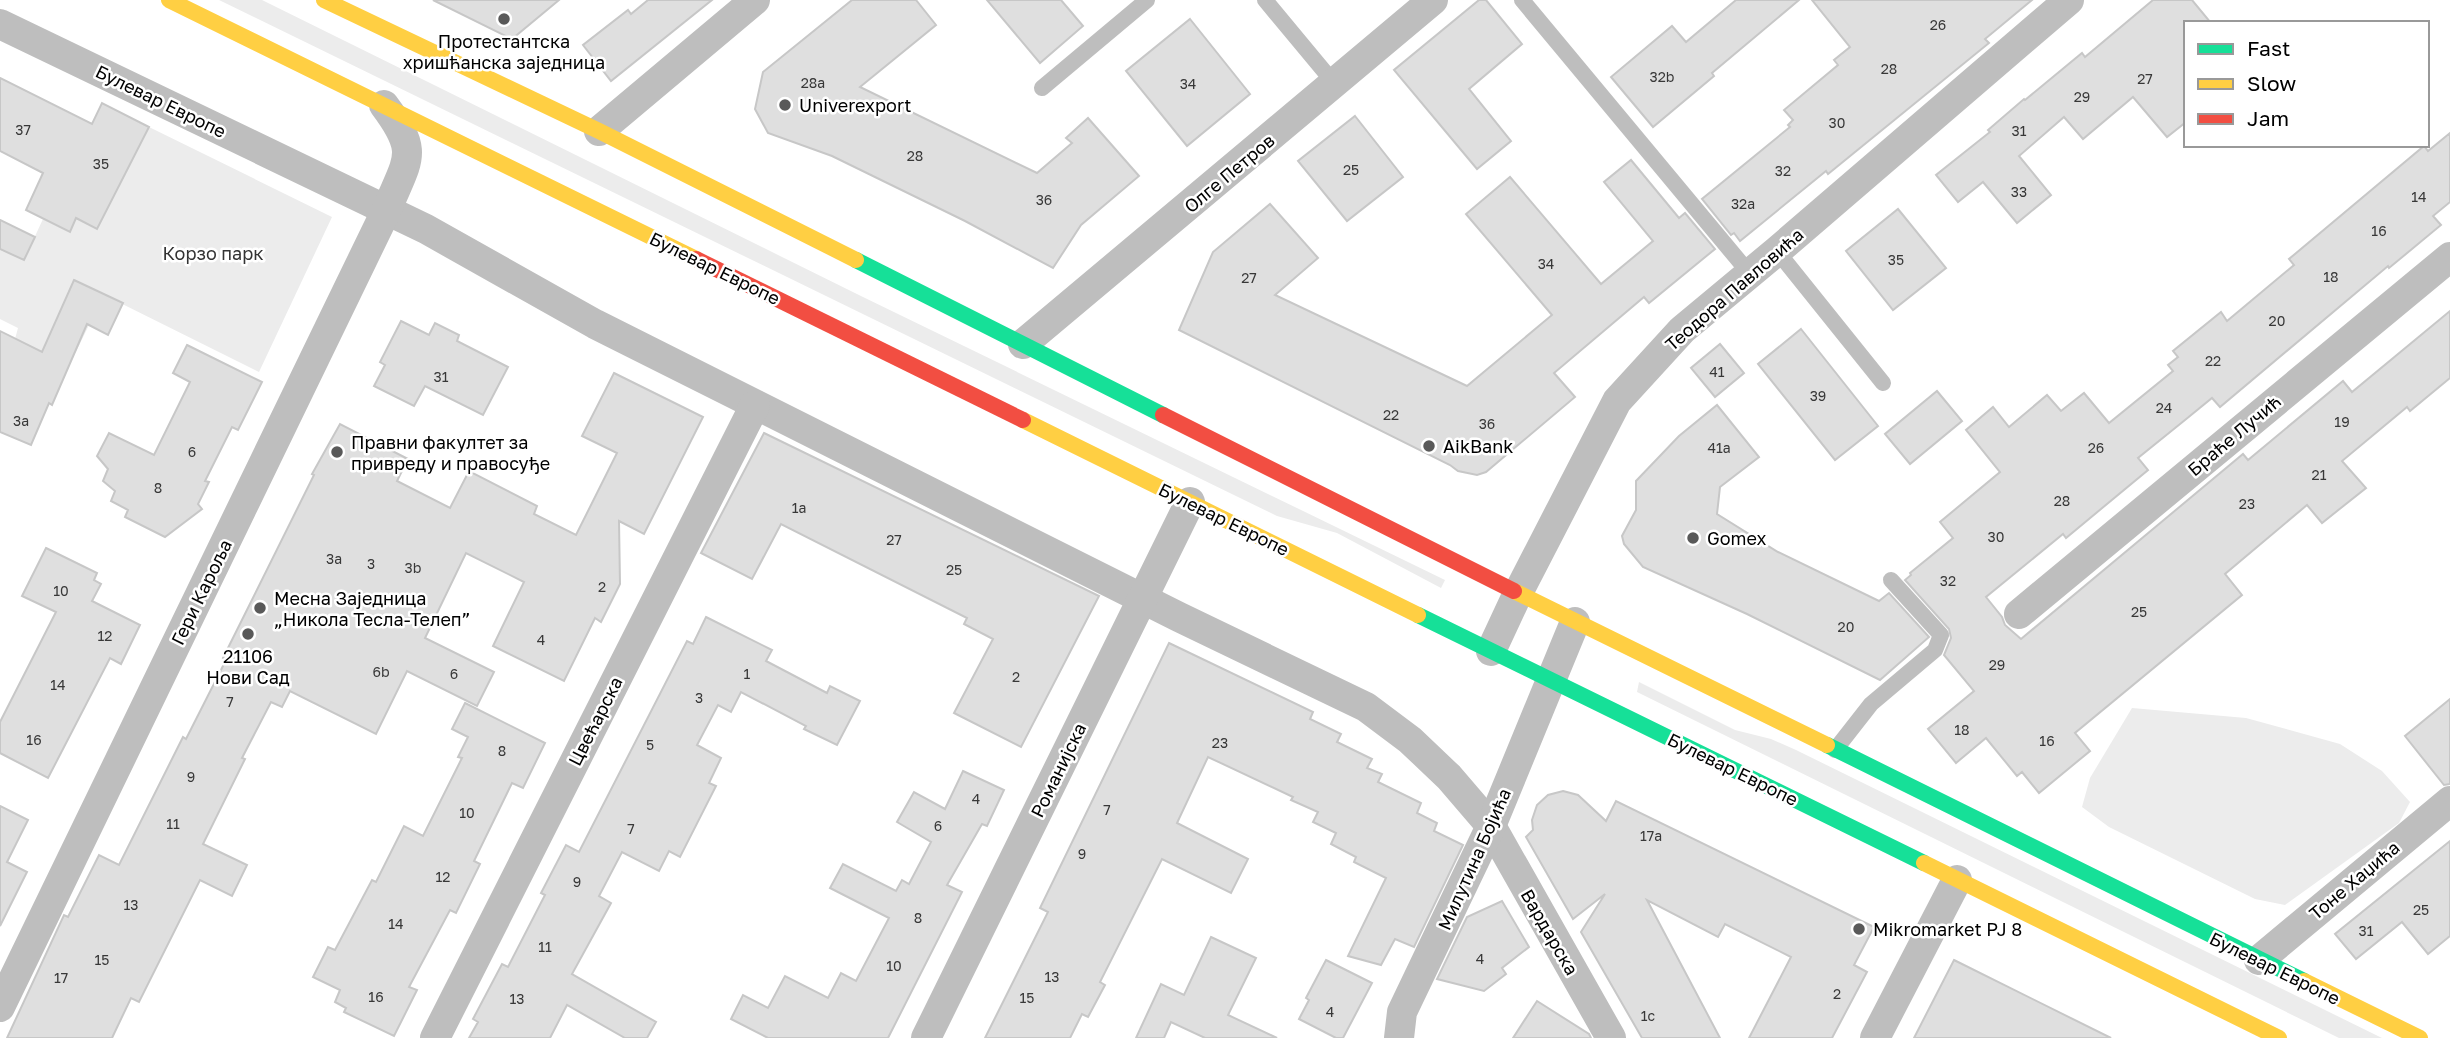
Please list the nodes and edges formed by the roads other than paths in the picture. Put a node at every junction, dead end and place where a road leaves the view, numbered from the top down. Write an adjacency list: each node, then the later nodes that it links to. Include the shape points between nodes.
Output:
1 (169, 0): 12 (main road, Булевар Европе)
2 (324, 0): 13 (main road, Булевар Европе)
3 (755, 0): 13 (street)
4 (1147, 0): 11 (lane)
5 (1265, 0): 10 (lane)
6 (1433, 0): 10 (street, Олге Петров)
7 (1522, 0): 19 (lane)
8 (2069, 0): 17 (street, Теодора Павловића)
9 (0, 24): 16 (street, Булевар Европе)
10 (1334, 83): 20 (street, Олге Петров)
11 (1042, 88)
12 (384, 105): 14 (main road, Булевар Европе); 15 (street, Гери Кароља, via 401,128 407,146)
13 (599, 131): 20 (main road, Булевар Европе)
14 (457, 141): 15 (street, Гери Кароља, via 426,153); 23 (main road, Булевар Европе)
15 (400, 177): 16 (street, Гери Кароља)
16 (387, 209): 22 (street, Булевар Европе, via 595,324); 36 (street, Гери Кароља)
17 (1777, 251): 19 (street, Теодора Павловића); 21 (lane)
18 (2450, 257): 27 (street, Браће Лучић)
19 (1750, 274): 25 (street, Теодора Павловића, via 1682,330 1617,401)
20 (1023, 344): 25 (main road, Булевар Европе)
21 (1883, 383)
22 (755, 405): 26 (street, Булевар Европе); 37 (street, Цвећарска)
23 (1190, 502): 26 (street, Романијска); 29 (main road, Булевар Европе)
24 (1891, 580): 31 (lane, via 1941,635 1935,650 1871,704)
25 (1518, 593): 28 (main road, Булевар Европе); 29 (street, Теодора Павловића)
26 (1142, 598): 33 (street, Булевар Европе, via 1366,707 1449,777); 38 (street, Романијска)
27 (2019, 614)
28 (1575, 622): 30 (street, Милутина Бојића); 31 (main road, Булевар Европе)
29 (1491, 651): 30 (main road, Булевар Европе)
30 (1551, 680): 33 (street, Милутина Бојића); 34 (main road, Булевар Европе)
31 (1835, 750): 35 (main road, Булевар Европе)
32 (2450, 801): 35 (street, Тоне Хаџића)
33 (1491, 826): 39 (street, Милутина Бојића, via 1402,1012); 40 (street, Вардарска)
34 (1958, 880): 41 (street); 42 (main road, Булевар Европе)
35 (2259, 960): 43 (main road, Булевар Европе)
36 (0, 1007)
37 (435, 1038)
38 (926, 1038)
39 (1399, 1038)
40 (1611, 1038)
41 (1875, 1038)
42 (2279, 1038)
43 (2420, 1038)

